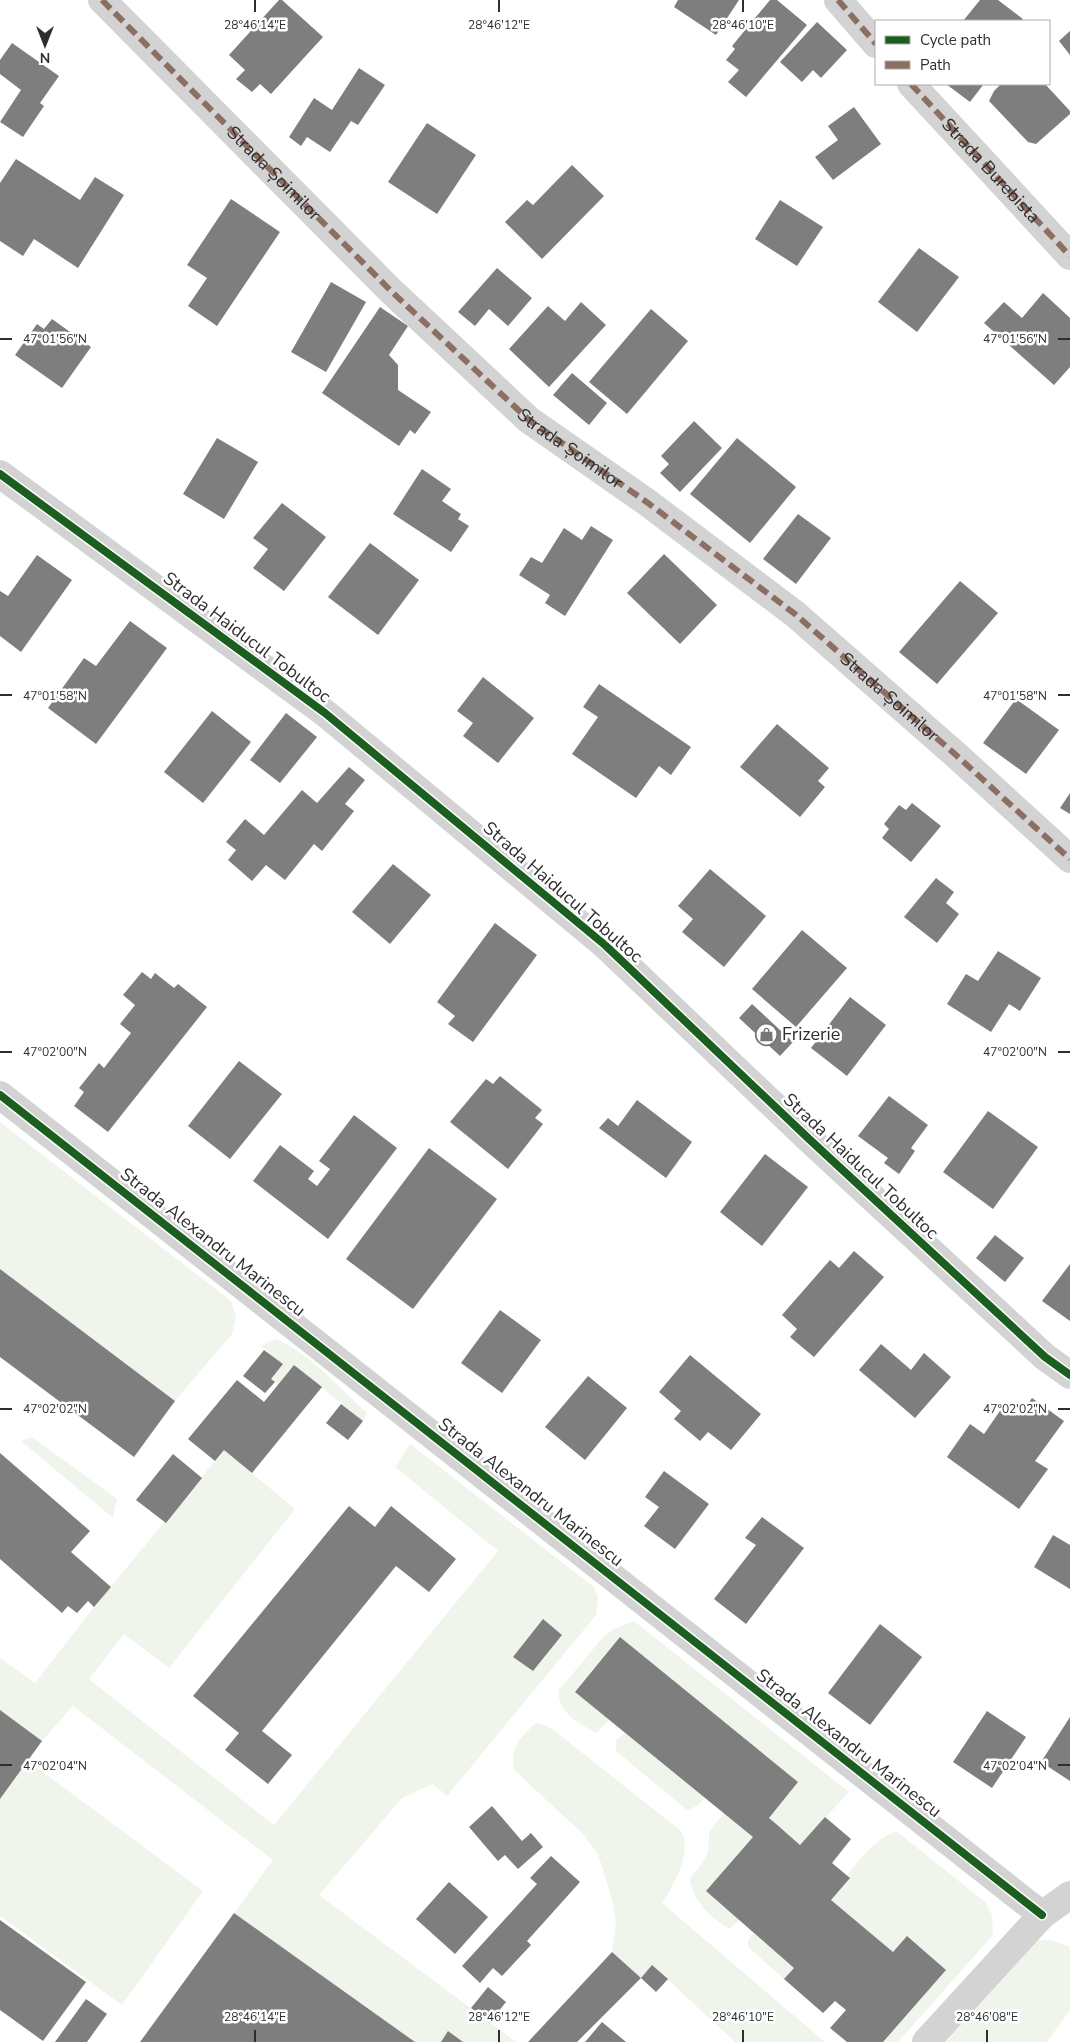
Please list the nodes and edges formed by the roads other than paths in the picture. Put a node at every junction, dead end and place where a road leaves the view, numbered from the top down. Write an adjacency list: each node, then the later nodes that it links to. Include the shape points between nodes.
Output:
1 (102, 0): 7 (street, Strada Șoimilor, via 391,291 529,420 648,503 795,614)
2 (838, 0): 3 (street)
3 (875, 43)
4 (912, 85): 5 (street, Strada Burebista)
5 (1070, 256)
6 (0, 474): 9 (street, Strada Haiducul Tobultoc, via 325,713 605,945 1045,1357)
7 (1070, 859)
8 (0, 1095): 11 (street, Strada Alexandru Marinescu)
9 (1070, 1375)
10 (1070, 1894): 11 (street)
11 (1042, 1915): 12 (street)
12 (926, 2042)

